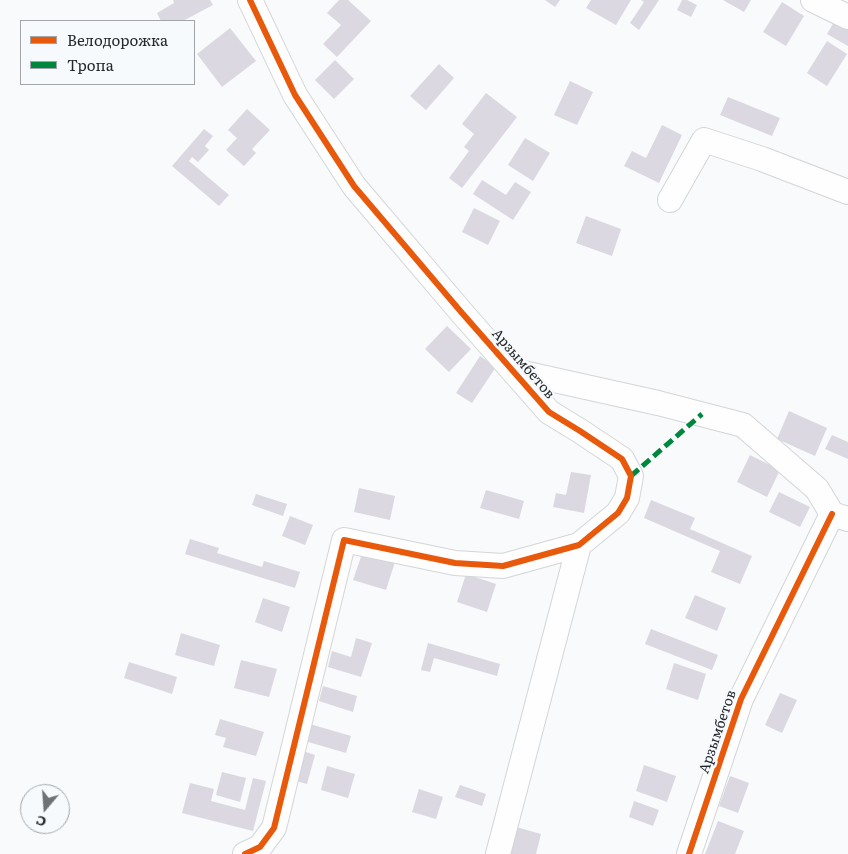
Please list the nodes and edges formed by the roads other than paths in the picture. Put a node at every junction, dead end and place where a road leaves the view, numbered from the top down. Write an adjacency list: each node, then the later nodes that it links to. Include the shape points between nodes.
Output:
1 (250, 0): 6 (street, Арзымбетов, via 295,95 354,186)
2 (813, 0): 3 (street)
3 (848, 17)
4 (848, 192): 5 (street, via 704,140)
5 (670, 200)
6 (514, 371): 7 (street, Арзымбетов, via 743,425 817,490); 8 (street, Арзымбетов, via 548,412 622,459 631,476 627,498 618,513)
7 (840, 517): 11 (street, Арзымбетов, via 741,699)
8 (580, 545): 9 (street, Арзымбетов, via 503,566 455,563 344,540 274,828 260,847); 10 (street)
9 (245, 854)
10 (498, 854)
11 (689, 854)

